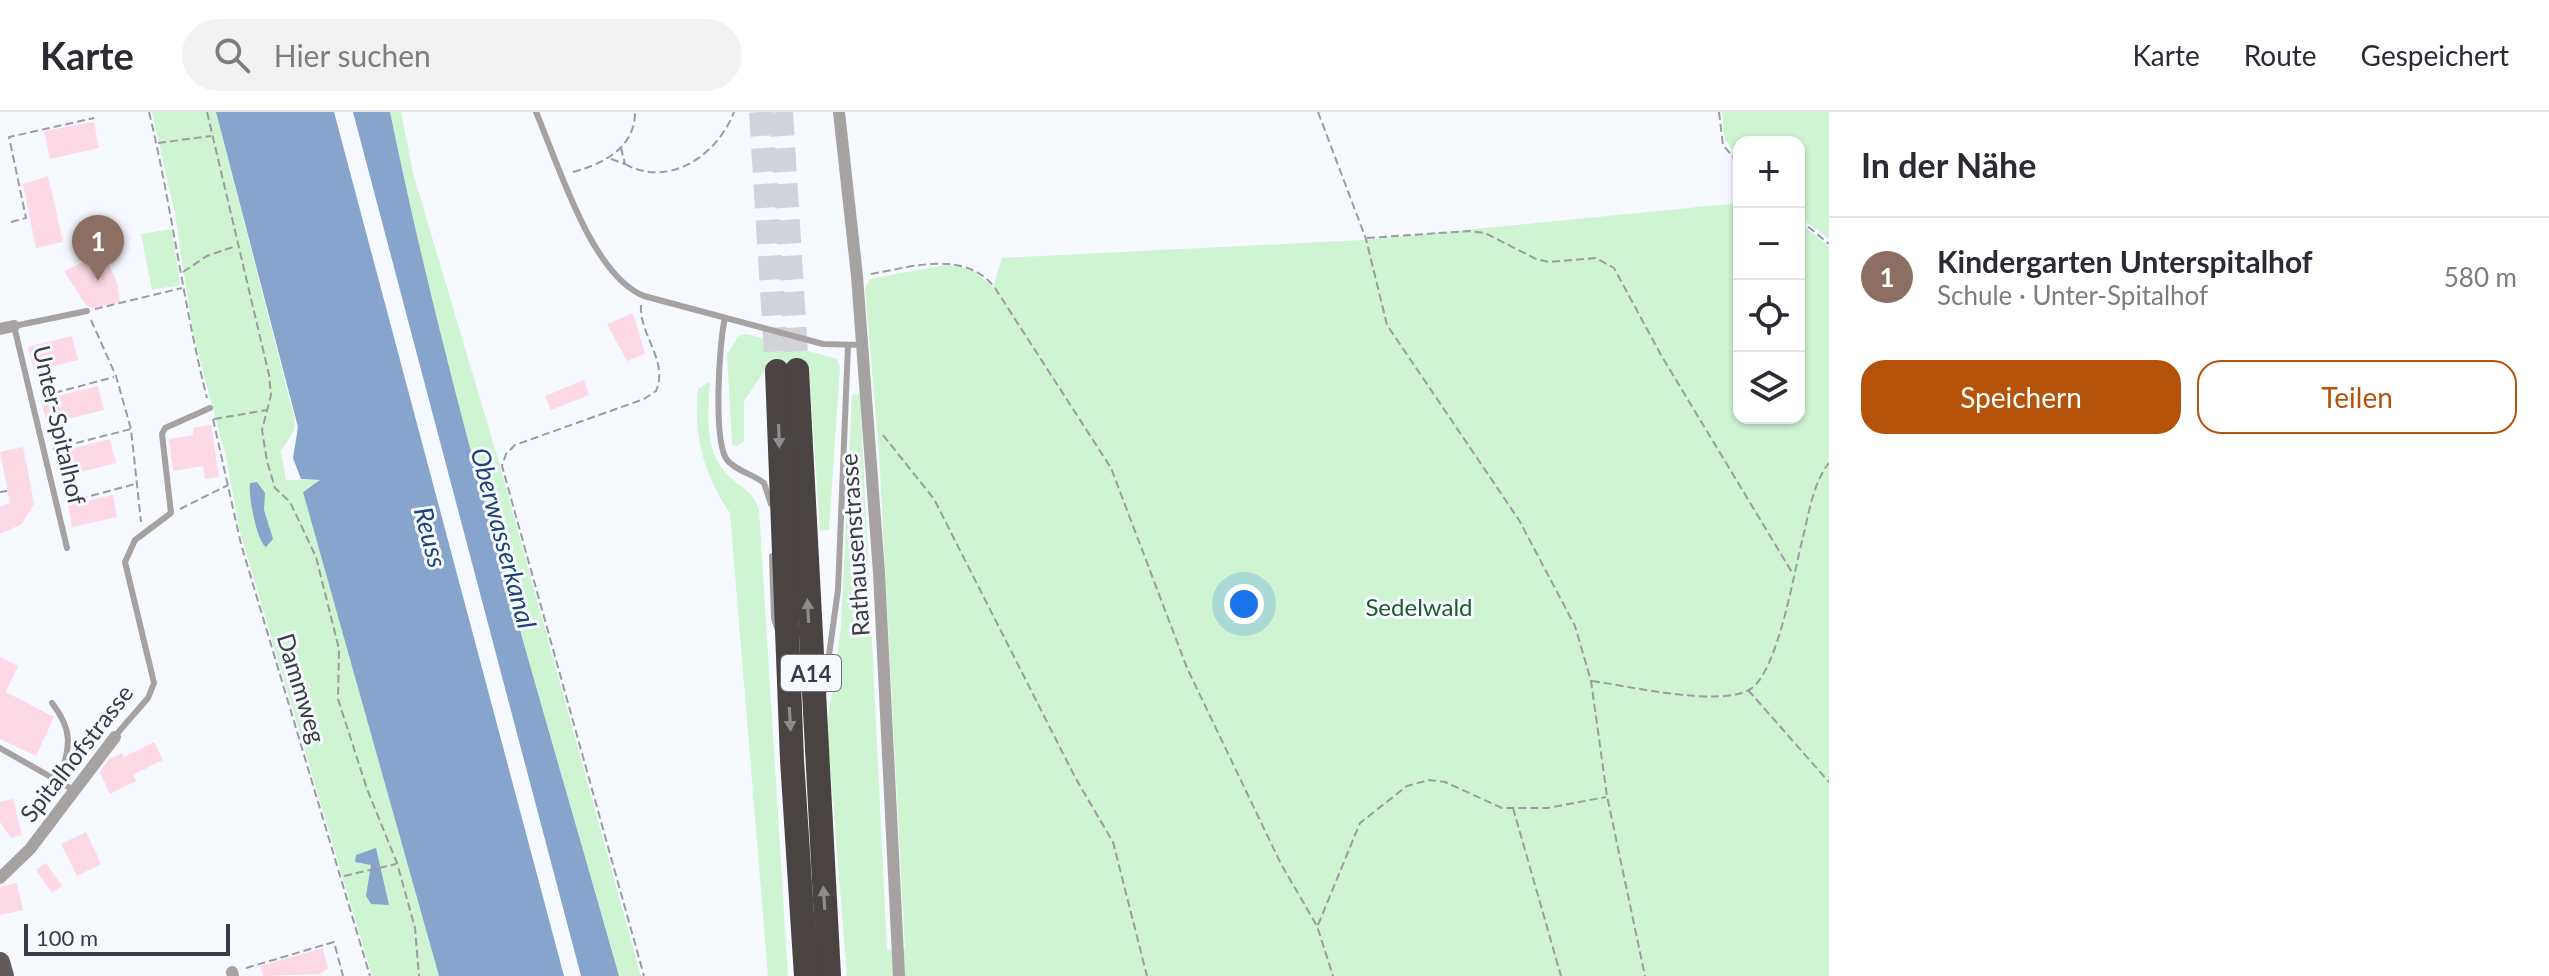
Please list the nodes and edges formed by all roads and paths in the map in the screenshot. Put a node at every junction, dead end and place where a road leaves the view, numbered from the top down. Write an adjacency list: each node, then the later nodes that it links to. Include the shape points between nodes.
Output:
1 (149, 112): 11 (path, Dammweg)
2 (207, 112): 10 (path)
3 (536, 112): 16 (lane)
4 (635, 112): 12 (path)
5 (734, 112): 15 (path, via 726,132 695,162 652,171)
6 (839, 112): 23 (street, Rathausenstrasse)
7 (1318, 112): 19 (path)
8 (1719, 112): 13 (path, via 1723,145)
9 (94, 118): 17 (path, via 9,137 26,218)
10 (212, 136): 11 (path); 21 (path)
11 (157, 143): 22 (path, Dammweg)
12 (621, 148): 14 (path); 15 (path)
13 (1733, 157)
14 (610, 158): 15 (path); 16 (path)
15 (625, 164)
16 (563, 175): 25 (lane, via 605,262 619,280)
17 (11, 222)
18 (1805, 224): 20 (path)
19 (1366, 239): 51 (path, via 1469,231 1485,233 1536,259 1596,258 1614,268); 53 (path, via 1387,325 1519,520 1575,626)
20 (1829, 244)
21 (236, 246): 22 (path); 35 (path, via 269,375)
22 (181, 273): 24 (path, Dammweg)
23 (857, 276): 31 (street, Rathausenstrasse); 67 (path, via 955,264 972,269 995,288 1111,468 1187,668 1281,864)
24 (184, 287): 26 (path); 34 (path, Dammweg)
25 (644, 296): 27 (lane); 74 (path, via 642,317 660,371 656,391 515,445 502,466)
26 (87, 311): 28 (lane); 32 (path)
27 (725, 318): 30 (lane, via 823,344); 47 (lane, via 718,354 723,452 729,462 764,483)
28 (14, 326): 29 (street, Unter-Spitalhof); 33 (lane, Unter-Spitalhof)
29 (0, 329)
30 (848, 345): 31 (lane); 56 (lane, via 835,628)
31 (862, 345): 36 (street, Rathausenstrasse)
32 (116, 376): 33 (path); 38 (path)
33 (32, 399): 39 (lane, Unter-Spitalhof)
34 (210, 408): 37 (path, Dammweg); 46 (lane, via 162,434)
35 (268, 410): 37 (path); 64 (path, via 262,430 267,461 275,488 290,502 316,557 339,649 338,699)
36 (867, 415): 77 (street, Rathausenstrasse); 78 (path, via 934,499 1113,842)
37 (213, 419): 42 (path, Dammweg)
38 (131, 429): 39 (path); 41 (path)
39 (44, 452): 45 (lane, Unter-Spitalhof)
40 (1829, 463): 51 (path, via 1813,495)
41 (136, 483): 45 (path); 48 (path)
42 (229, 484): 46 (path); 65 (path, Dammweg, via 241,544)
43 (7, 491): 44 (path)
44 (0, 492)
45 (57, 505): 50 (lane, Unter-Spitalhof)
46 (171, 513): 48 (lane)
47 (771, 517)
48 (142, 533): 57 (lane, Spitalhofstrasse, via 129,550 126,574 154,683)
49 (772, 546): 52 (lane, via 774,618)
50 (67, 548)
51 (1793, 574): 54 (path, via 1774,656 1760,681)
52 (787, 654): 56 (highway, A14, one-way to 52, via 787,371); 75 (highway, A14, one-way to 75)
53 (1591, 681): 54 (path, via 1699,695); 62 (path)
54 (1748, 690): 60 (path)
55 (52, 703): 59 (lane, via 69,736)
56 (814, 733): 76 (highway, A14, one-way to 56)
57 (115, 737): 61 (street, Spitalhofstrasse)
58 (0, 748): 59 (lane)
59 (59, 781): 61 (lane)
60 (1829, 782)
61 (72, 789): 66 (street, Spitalhofstrasse, via 30,849)
62 (1607, 796): 63 (path, via 1548,808); 81 (path)
63 (1513, 808): 67 (path, via 1445,782 1407,786 1360,823); 80 (path)
64 (397, 863): 65 (path); 73 (path, via 415,928)
65 (342, 877): 72 (path, Dammweg)
66 (0, 878)
67 (1317, 926): 79 (path)
68 (0, 962): 70 (main road)
69 (233, 974): 71 (path, via 334,942)
70 (4, 976)
71 (343, 976)
72 (370, 976)
73 (419, 976)
74 (644, 976)
75 (806, 976)
76 (829, 976)
77 (899, 976)
78 (1147, 976)
79 (1333, 976)
80 (1561, 976)
81 (1645, 976)

